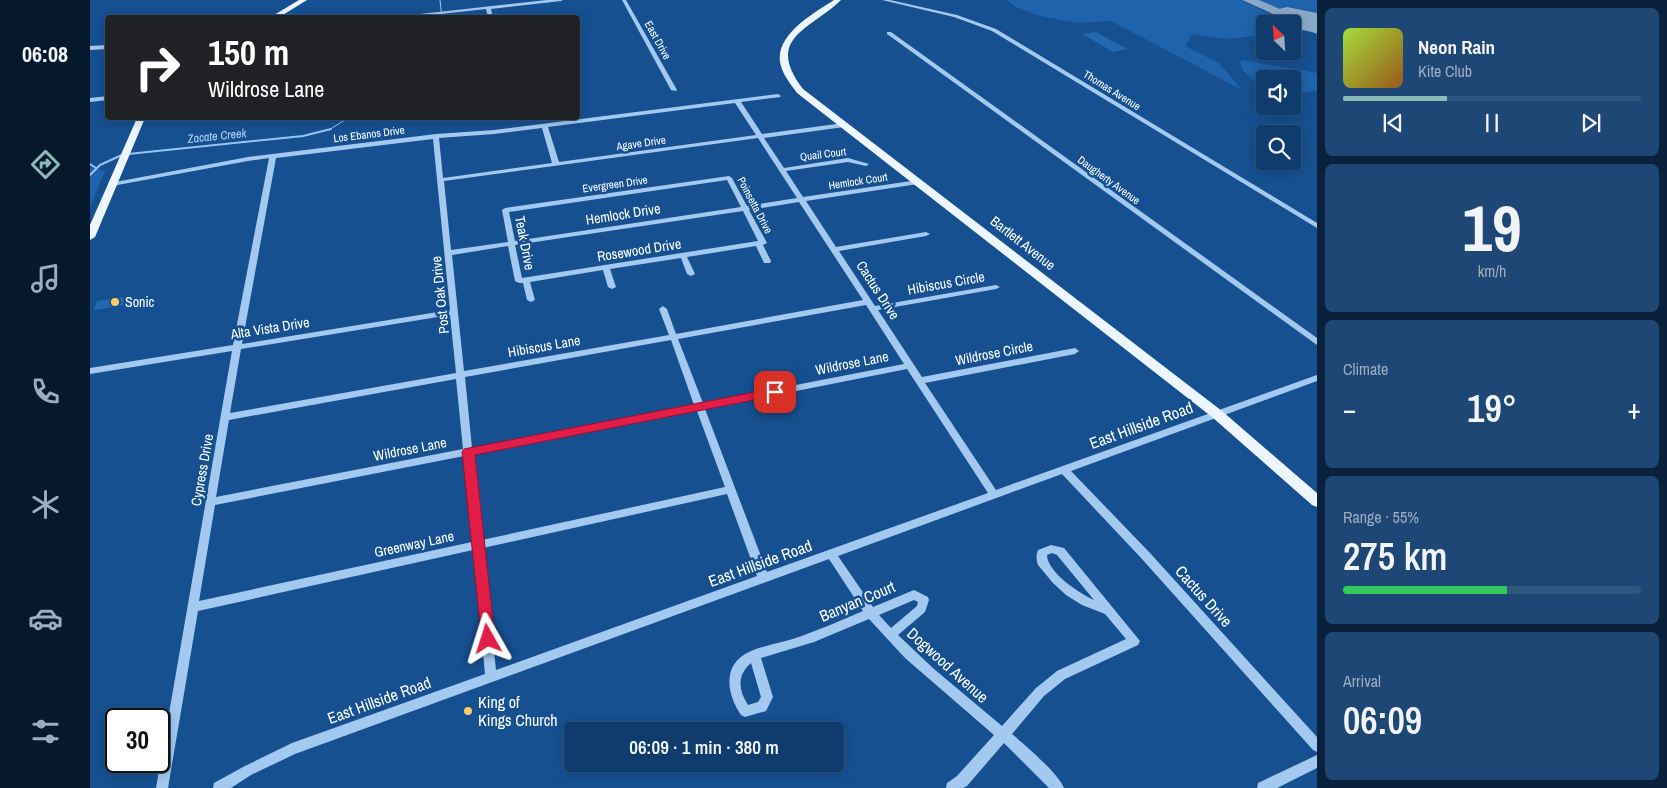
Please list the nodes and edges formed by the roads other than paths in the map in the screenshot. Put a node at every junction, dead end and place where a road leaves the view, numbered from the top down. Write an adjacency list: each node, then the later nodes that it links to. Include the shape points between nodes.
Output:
1 (304, 0): 7 (main road)
2 (561, 0): 6 (street)
3 (624, 0): 13 (street, East Drive)
4 (838, 0): 19 (main road, Bartlett Avenue, via 793,33 785,45 783,57 785,69 796,85)
5 (884, 0): 34 (street, Thomas Avenue, via 955,16 994,30)
6 (488, 7): 8 (street); 9 (street)
7 (277, 15)
8 (415, 15)
9 (490, 15)
10 (889, 34): 53 (street, Daugherty Avenue)
11 (105, 47): 12 (street)
12 (90, 48)
13 (674, 90)
14 (778, 96): 17 (street, Los Ebanos Drive)
15 (105, 98): 16 (street)
16 (90, 100)
17 (737, 101): 20 (street, Los Ebanos Drive); 22 (street, Cactus Drive)
18 (140, 120): 30 (main road)
19 (844, 125): 22 (street, Agave Drive); 29 (main road, Bartlett Avenue)
20 (545, 126): 21 (street, Los Ebanos Drive); 24 (street)
21 (436, 136): 23 (street, Los Ebanos Drive); 28 (street, Post Oak Drive)
22 (760, 137): 24 (street, Agave Drive); 26 (street, Cactus Drive)
23 (273, 156): 30 (street, Los Ebanos Drive); 54 (street, Cypress Drive)
24 (556, 164): 28 (street, Agave Drive)
25 (866, 164): 26 (street, Quail Court, via 848,160)
26 (781, 170): 31 (street, Cactus Drive)
27 (728, 178): 32 (street, Poinsetta Drive); 33 (street, Evergreen Drive)
28 (440, 180): 40 (street, Post Oak Drive)
29 (918, 182): 31 (street, Hemlock Court); 62 (main road, Bartlett Avenue)
30 (112, 184): 36 (main road)
31 (801, 200): 32 (street, Hemlock Drive); 39 (street, Cactus Drive)
32 (745, 209): 37 (street, Poinsetta Drive); 38 (street, Hemlock Drive)
33 (505, 210): 38 (street, Teak Drive)
34 (1317, 226)
35 (926, 234): 39 (street)
36 (90, 237)
37 (761, 243): 41 (street, Rosewood Drive); 42 (street, Poinsetta Drive)
38 (512, 244): 40 (street, Hemlock Drive); 45 (street, Teak Drive)
39 (834, 250): 49 (street, Cactus Drive)
40 (448, 253): 51 (street, Post Oak Drive)
41 (683, 255): 43 (street, Rosewood Drive); 44 (street)
42 (767, 261)
43 (606, 268): 45 (street, Rosewood Drive); 46 (street)
44 (691, 274)
45 (523, 281): 48 (street, Teak Drive)
46 (612, 287)
47 (996, 287): 49 (street, Hibiscus Circle)
48 (531, 300)
49 (870, 306): 52 (street, Hibiscus Lane); 56 (street, Cactus Drive)
50 (663, 310): 52 (street)
51 (454, 312): 54 (street, Alta Vista Drive); 58 (street, Post Oak Drive)
52 (674, 337): 58 (street, Hibiscus Lane); 61 (street)
53 (1317, 342)
54 (237, 347): 57 (street, Alta Vista Drive); 63 (street, Cypress Drive)
55 (1075, 351): 60 (street, Wildrose Circle)
56 (909, 366): 60 (street, Cactus Drive); 61 (street, Wildrose Lane)
57 (90, 371)
58 (460, 375): 63 (street, Hibiscus Lane); 64 (street, Post Oak Drive)
59 (1317, 378): 62 (street, East Hillside Road)
60 (919, 381): 67 (street, Cactus Drive)
61 (699, 407): 64 (street, Wildrose Lane); 66 (street)
62 (1217, 414): 65 (street, East Hillside Road); 68 (main road, Bartlett Avenue)
63 (225, 417): 69 (street, Cypress Drive)
64 (468, 452): 69 (street, Wildrose Lane); 70 (street, Post Oak Drive)
65 (1064, 470): 67 (street, East Hillside Road); 80 (street, Cactus Drive)
66 (730, 490): 70 (street, Greenway Lane); 72 (street)
67 (994, 495): 71 (street, East Hillside Road)
68 (1317, 501)
69 (211, 502): 73 (street, Cypress Drive)
70 (478, 545): 73 (street, Greenway Lane); 78 (street, Post Oak Drive)
71 (831, 554): 72 (street, East Hillside Road); 75 (street, Dogwood Avenue)
72 (764, 578): 78 (street, East Hillside Road)
73 (192, 607): 82 (street, Cypress Drive)
74 (1107, 610): 74 (street, via 1060,552 1051,549 1042,553 1042,562 1062,587 1082,602); 79 (street, via 1134,641 1061,675 1040,692)
75 (870, 612): 76 (street, Dogwood Avenue); 76 (street, Banyan Court, via 914,594 924,600 921,609); 77 (street, Banyan Court, via 819,636)
76 (890, 635): 79 (street, Dogwood Avenue)
77 (754, 655)
78 (491, 676): 83 (street, East Hillside Road, via 292,749)
79 (1002, 735): 84 (street); 85 (street, Dogwood Avenue)
80 (1317, 746)
81 (1317, 761): 86 (street)
82 (162, 788)
83 (219, 788)
84 (952, 788)
85 (1058, 788)
86 (1263, 788)

